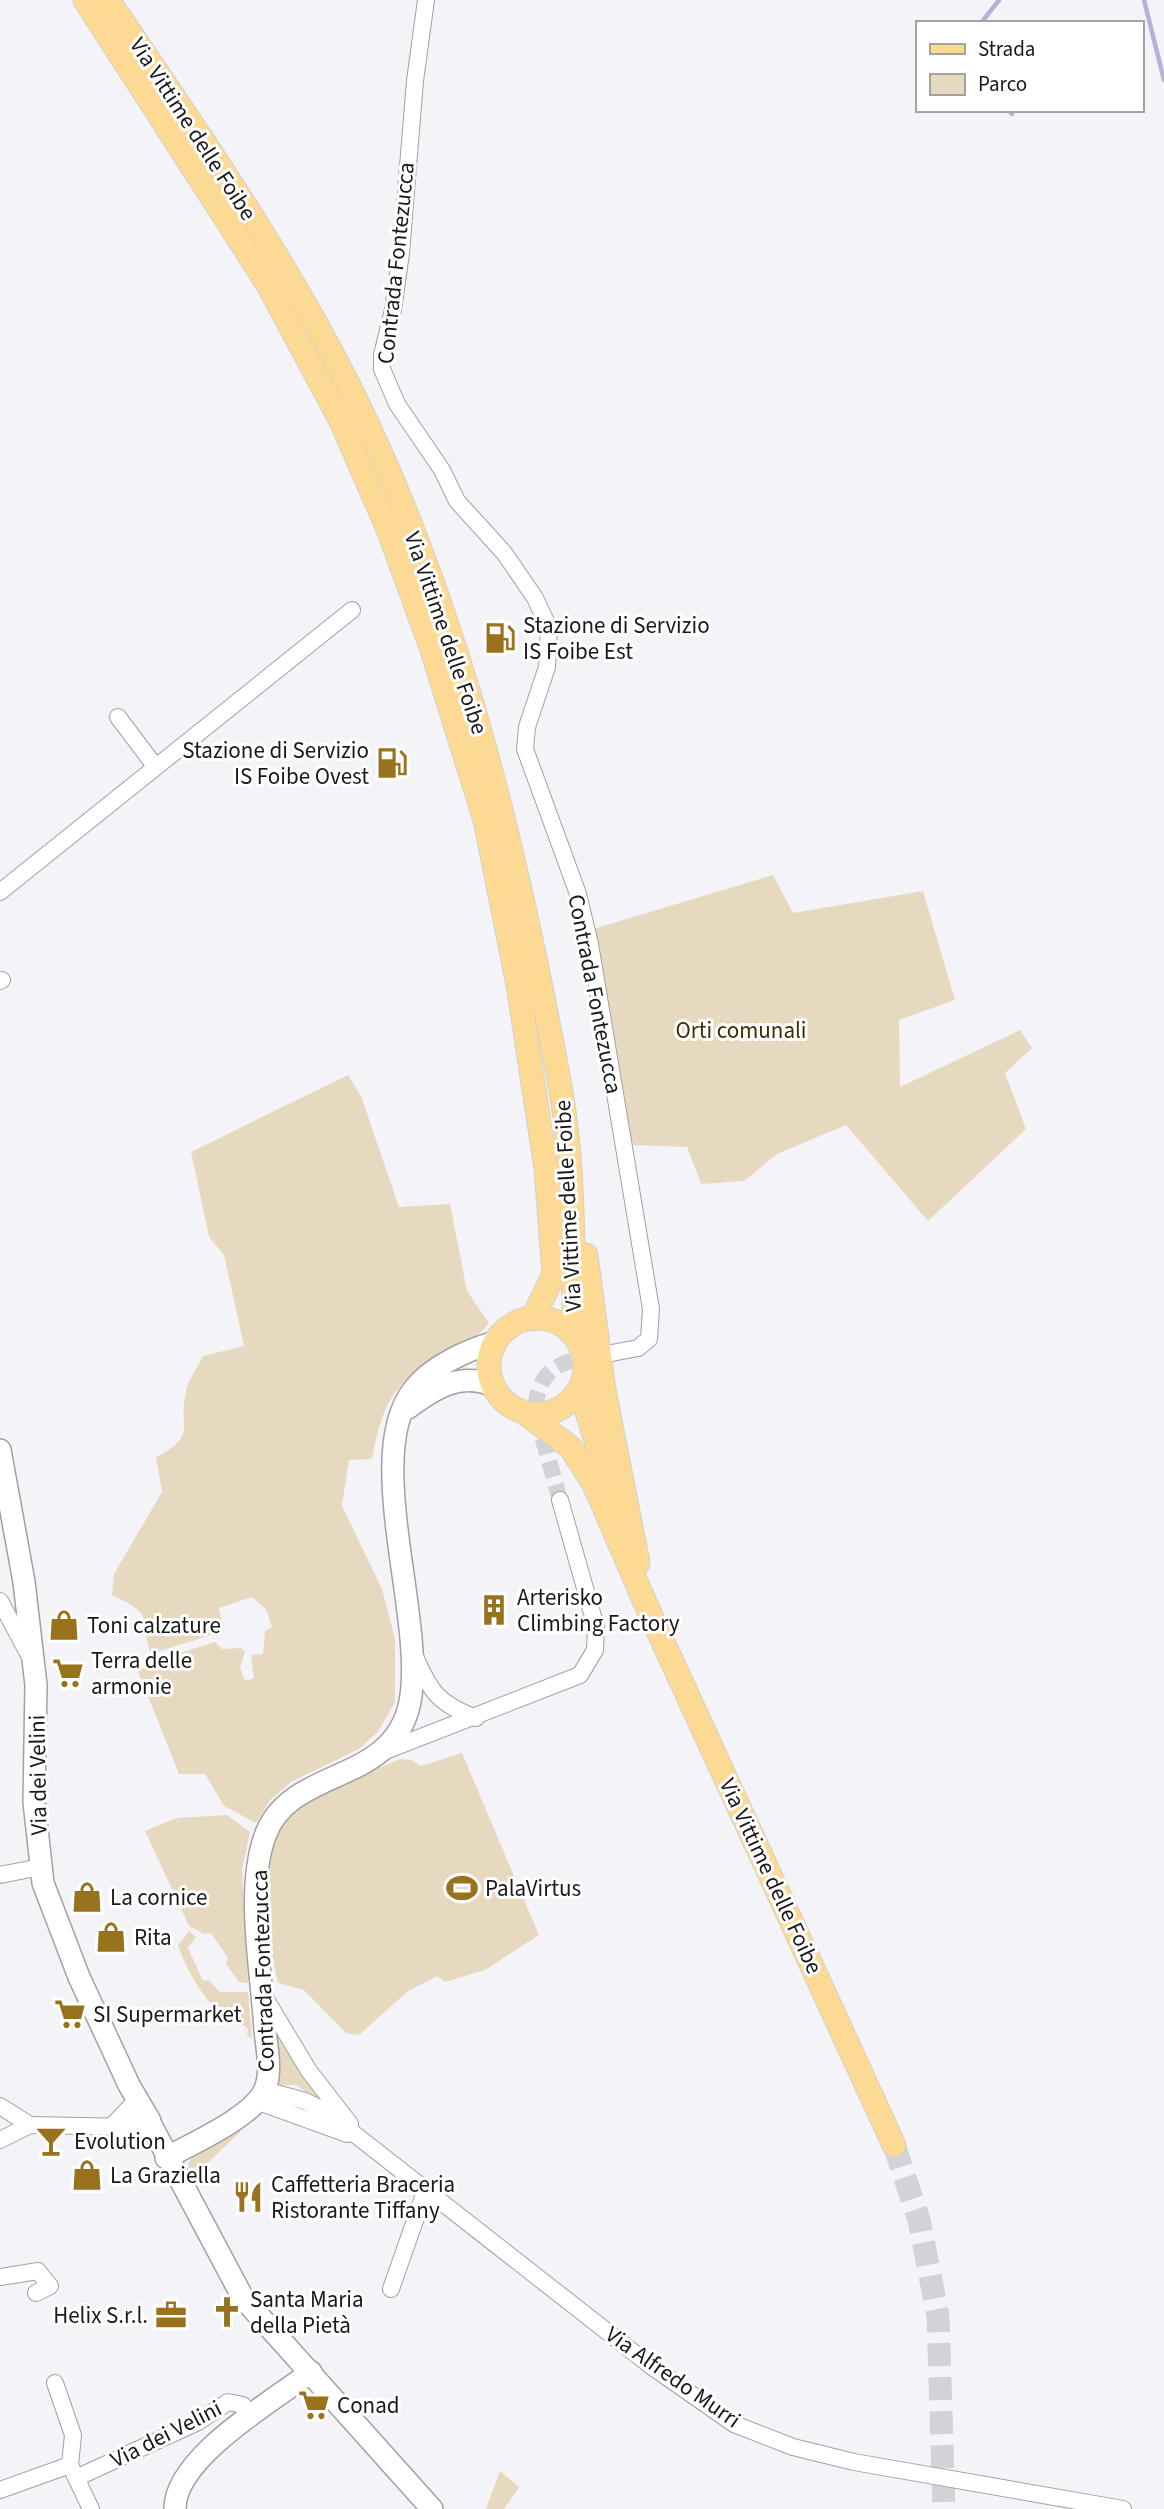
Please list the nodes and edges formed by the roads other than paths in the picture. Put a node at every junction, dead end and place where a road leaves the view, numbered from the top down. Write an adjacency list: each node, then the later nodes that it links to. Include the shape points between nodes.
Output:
1 (85, 0): 9 (main road, Via Vittime delle Foibe, via 267,284 340,419 388,529 431,647 485,820 518,985 545,1157 555,1262 551,1285)
2 (108, 0): 8 (main road, Via Vittime delle Foibe, via 288,274 357,401 418,545 461,669 522,891)
3 (426, 0): 12 (street, Contrada Fontezucca, via 401,253 382,369 397,404 442,470 457,501 505,554 549,628 547,667 527,727 525,749 578,894 590,944 651,1310 649,1339 638,1348)
4 (352, 610): 6 (street)
5 (118, 717): 6 (street)
6 (155, 766): 7 (street)
7 (0, 892)
8 (566, 1122): 10 (main road, Via Vittime delle Foibe); 20 (main road, via 604,1390)
9 (533, 1318): 10 (main road, via 550,1320); 11 (main road, via 505,1330)
10 (577, 1338): 14 (main road, via 586,1363)
11 (495, 1342): 13 (main road, via 488,1371); 15 (street, Contrada Fontezucca, via 425,1377 411,1392)
12 (612, 1353)
13 (492, 1385): 15 (street, via 452,1382); 16 (main road, via 500,1398)
14 (580, 1389): 16 (main road, via 556,1411); 20 (main road, Via Vittime delle Foibe)
15 (403, 1411): 21 (street, Contrada Fontezucca, via 393,1446)
16 (524, 1413): 20 (main road, Via Vittime delle Foibe, via 553,1432 583,1465)
17 (0, 1450): 22 (street, Via dei Velini, via 17,1537)
18 (560, 1500): 23 (street, Contrada Fontezucca, via 596,1628 594,1650 580,1675)
19 (0, 1601): 22 (street)
20 (647, 1607): 34 (main road, Via Vittime delle Foibe)
21 (411, 1647): 23 (street, Contrada Fontezucca, via 429,1688 443,1702); 24 (street, Contrada Fontezucca, via 410,1701 404,1722)
22 (33, 1665): 25 (street, Via dei Velini, via 37,1709 34,1802)
23 (476, 1718): 24 (street, Contrada Fontezucca)
24 (380, 1753): 27 (street, Contrada Fontezucca, via 292,1799 266,1833 256,1905)
25 (41, 1867): 26 (street); 30 (street, Via dei Velini, via 66,1946)
26 (0, 1875)
27 (263, 1994): 28 (street, Contrada Fontezucca, via 268,2074); 33 (street, via 309,2071)
28 (261, 2096): 33 (street); 35 (street, Contrada Fontezucca, via 230,2122)
29 (0, 2106): 31 (street)
30 (134, 2117): 31 (street); 35 (street, Via dei Velini)
31 (30, 2125): 32 (street)
32 (0, 2140)
33 (362, 2140): 36 (street, Via Alfredo Murri)
34 (894, 2145)
35 (166, 2158): 40 (street, Via dei Velini, via 243,2298)
36 (426, 2189): 38 (street); 48 (street, Via Alfredo Murri, via 651,2366 734,2424 793,2447 854,2462)
37 (0, 2277): 39 (street, via 38,2271 50,2286)
38 (391, 2289)
39 (36, 2292)
40 (312, 2372): 42 (street); 47 (street, Via dei Velini)
41 (55, 2383): 43 (street, via 73,2435)
42 (251, 2417): 43 (street, Via dei Velini, via 243,2405 228,2402 198,2422); 46 (street, via 194,2464 182,2480)
43 (73, 2471): 44 (street, Via dei Velini); 45 (street)
44 (0, 2490)
45 (91, 2509)
46 (175, 2509)
47 (432, 2509)
48 (1123, 2509)

